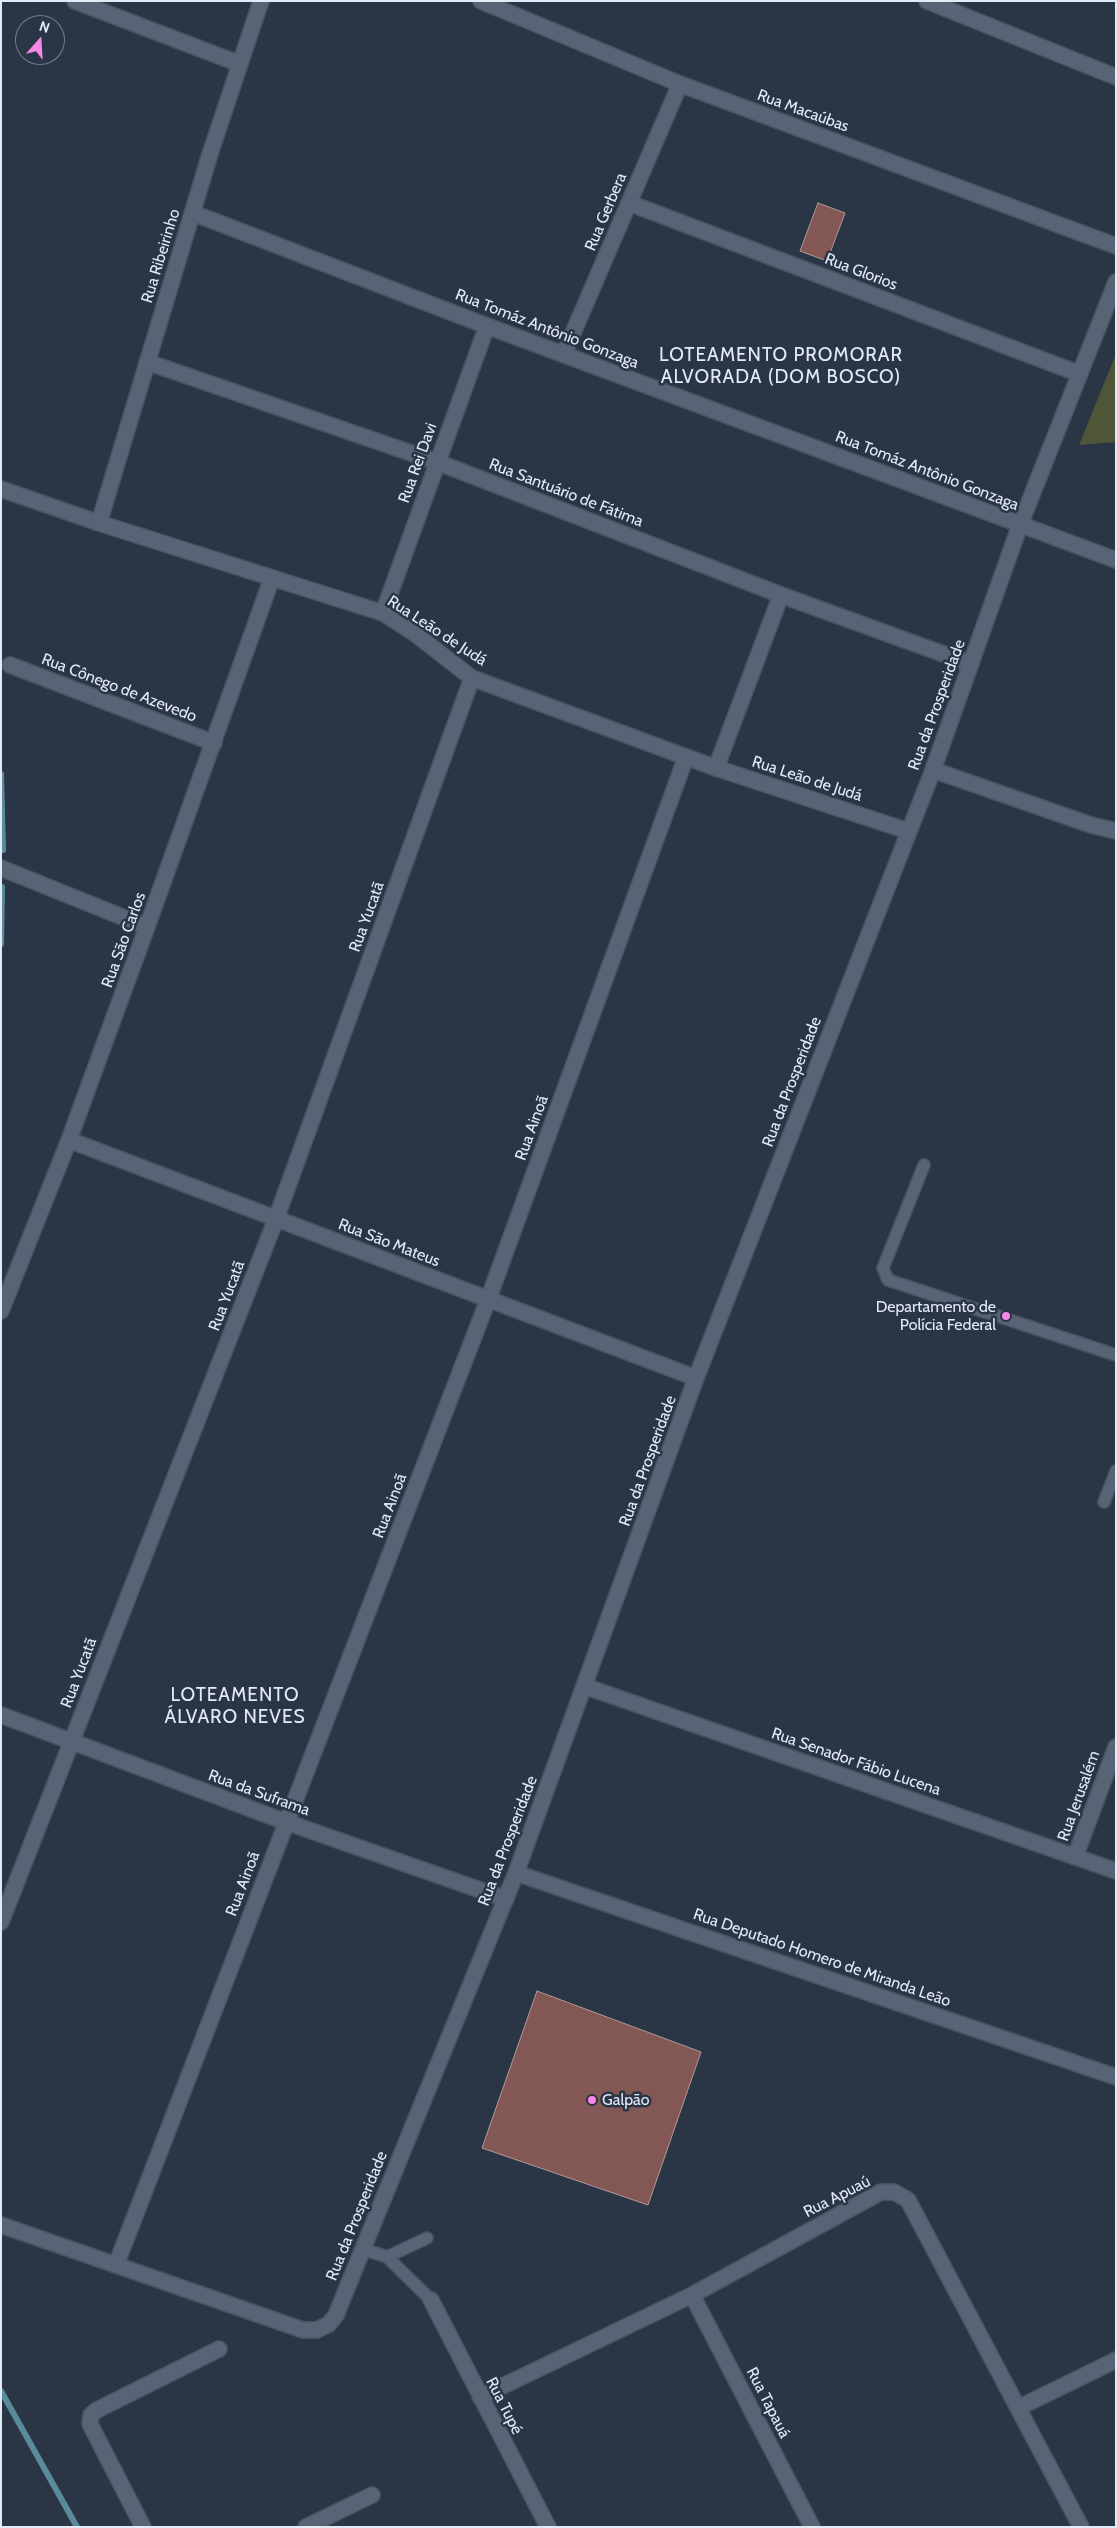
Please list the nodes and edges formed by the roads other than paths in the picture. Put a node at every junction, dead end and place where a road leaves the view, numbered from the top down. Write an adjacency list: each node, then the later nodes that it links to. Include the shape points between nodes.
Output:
1 (75, 1): 5 (street)
2 (261, 1): 5 (street, Rua Ribeirinho)
3 (480, 1): 7 (street, Rua Macaúbas)
4 (927, 1): 6 (street)
5 (240, 64): 9 (street, Rua Ribeirinho)
6 (1116, 77)
7 (680, 84): 8 (street, Rua Gerbera); 10 (street, Rua Macaúbas)
8 (629, 203): 13 (street, Rua Gerbera); 15 (street, Rua Glorios)
9 (192, 213): 12 (street, Rua Tomáz Antônio Gonzaga); 14 (street, Rua Ribeirinho)
10 (1116, 246)
11 (1116, 282): 15 (street, Rua da Prosperidade)
12 (488, 326): 13 (street, Rua Tomáz Antônio Gonzaga); 16 (street, Rua Rei Davi)
13 (564, 354): 19 (street, Rua Tomáz Antônio Gonzaga)
14 (147, 362): 16 (street, Rua Santuário de Fátima); 18 (street, Rua Ribeirinho)
15 (1080, 374): 19 (street, Rua da Prosperidade)
16 (437, 462): 22 (street, Rua Santuário de Fátima); 23 (street, Rua Rei Davi)
17 (1, 489): 18 (street, Rua Leão de Judá)
18 (99, 523): 21 (street, Rua Leão de Judá)
19 (1020, 525): 20 (street, Rua Tomáz Antônio Gonzaga); 24 (street, Rua da Prosperidade)
20 (1116, 560)
21 (272, 578): 23 (street, Rua Leão de Judá); 27 (street, Rua São Carlos)
22 (781, 595): 24 (street, Rua Santuário de Fátima); 29 (street)
23 (383, 613): 26 (street, Rua Leão de Judá)
24 (971, 664): 30 (street, Rua da Prosperidade)
25 (10, 665): 27 (street, Rua Cônego de Azevedo)
26 (472, 678): 28 (street, Rua Leão de Judá); 37 (street, Rua Yucatã)
27 (214, 743): 34 (street, Rua São Carlos)
28 (686, 756): 29 (street, Rua Leão de Judá); 38 (street, Rua Ainoã)
29 (716, 768): 31 (street, Rua Leão de Judá)
30 (933, 770): 31 (street, Rua da Prosperidade); 32 (street)
31 (908, 831): 41 (street, Rua da Prosperidade)
32 (1116, 831)
33 (1, 868): 34 (street)
34 (147, 927): 35 (street, Rua São Carlos)
35 (68, 1140): 37 (street, Rua São Mateus); 39 (street, Rua São Carlos)
36 (924, 1165): 40 (lane, via 883,1268 888,1280)
37 (276, 1219): 38 (street, Rua São Mateus); 46 (street, Rua Yucatã)
38 (488, 1300): 41 (street, Rua São Mateus); 48 (street, Rua Ainoã)
39 (1, 1311)
40 (1116, 1356)
41 (696, 1378): 44 (street, Rua da Prosperidade)
42 (1116, 1471): 43 (lane)
43 (1104, 1502)
44 (584, 1686): 49 (street, Rua Senador Fábio Lucena); 51 (street, Rua da Prosperidade)
45 (1, 1715): 46 (street, Rua da Suframa)
46 (71, 1742): 48 (street, Rua da Suframa); 53 (street, Rua Yucatã)
47 (1116, 1747): 49 (street, Rua Jerusalém)
48 (286, 1822): 52 (street, Rua da Suframa); 59 (street, Rua Ainoã)
49 (1075, 1857): 50 (street, Rua Senador Fábio Lucena)
50 (1116, 1871)
51 (516, 1873): 52 (street, Rua da Prosperidade); 54 (street, Rua Deputado Homero de Miranda Leão)
52 (506, 1899): 57 (street, Rua da Prosperidade)
53 (1, 1922)
54 (1116, 2077)
55 (1, 2225): 59 (street, Rua da Prosperidade)
56 (427, 2238): 58 (lane)
57 (363, 2249): 58 (lane); 59 (street, Rua da Prosperidade, via 336,2315 329,2324 317,2330 303,2330)
58 (388, 2257): 61 (lane)
59 (116, 2265)
60 (692, 2295): 64 (street, Rua Apuaú); 65 (street, Rua Apuaú, via 881,2192 902,2195 908,2200); 70 (street, Rua Tapauá)
61 (431, 2300): 64 (street, Rua Tupé)
62 (219, 2349): 67 (street, via 97,2410 91,2416 90,2424)
63 (1116, 2360): 65 (street)
64 (480, 2397): 69 (street, Rua Tupé)
65 (1018, 2408): 71 (street, Rua Apuaú)
66 (372, 2495): 68 (street)
67 (143, 2527)
68 (306, 2527)
69 (548, 2527)
70 (812, 2527)
71 (1081, 2527)

